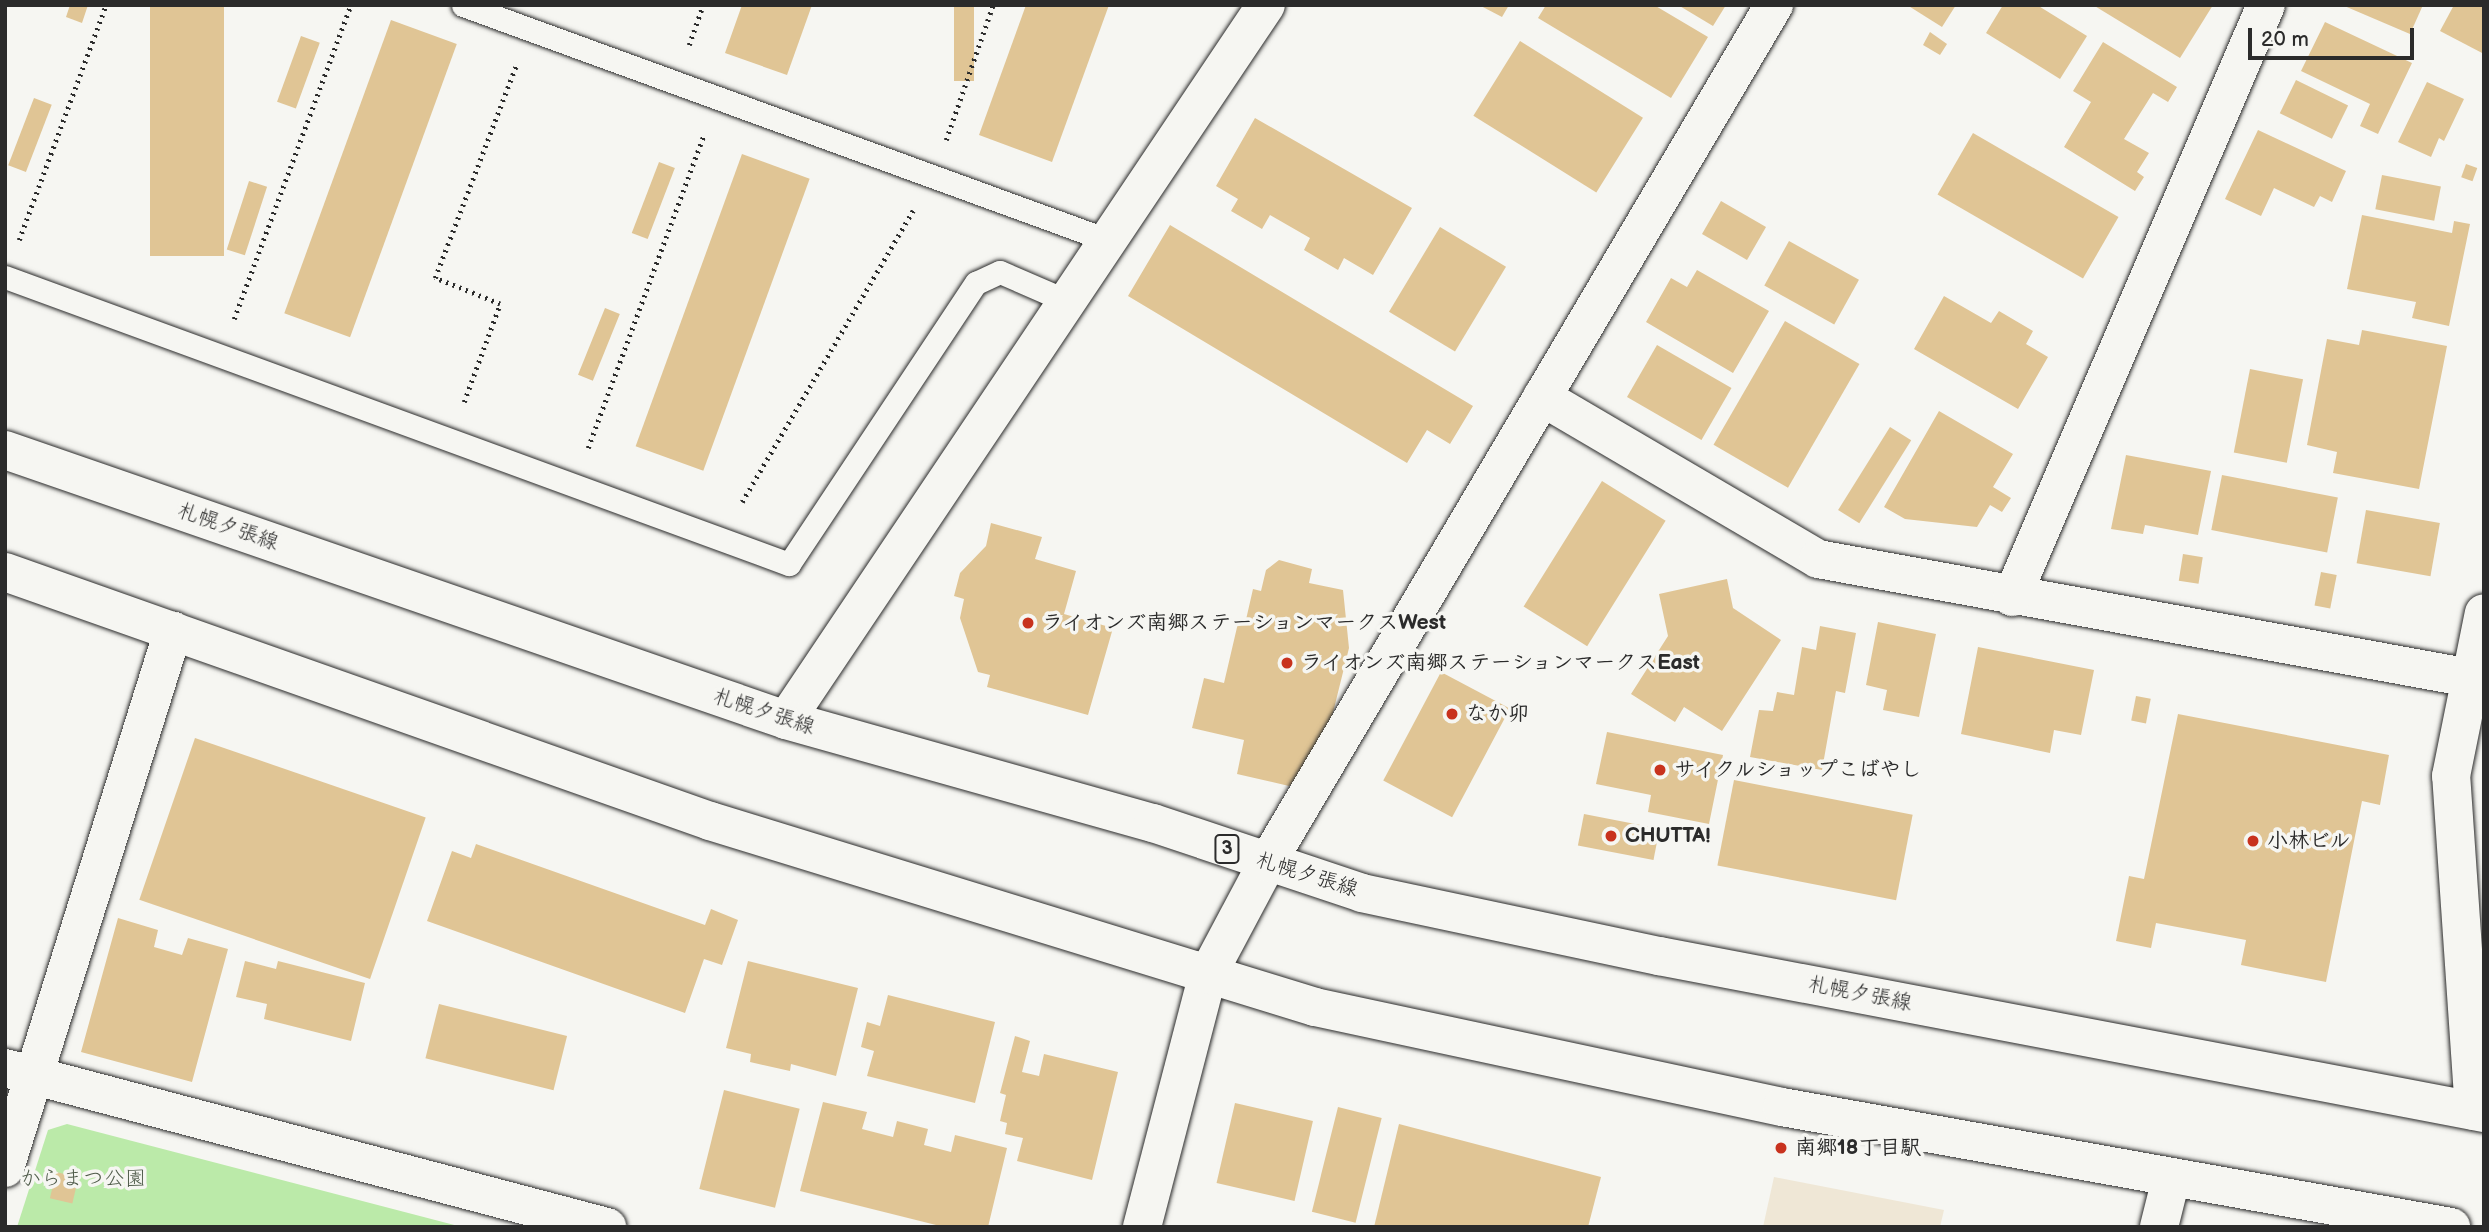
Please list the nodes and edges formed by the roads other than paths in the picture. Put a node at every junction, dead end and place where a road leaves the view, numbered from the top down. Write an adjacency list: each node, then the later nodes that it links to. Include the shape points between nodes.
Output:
1 (463, 5): 5 (lane)
2 (1266, 5): 5 (street)
3 (1774, 5): 8 (street)
4 (2266, 5): 11 (street)
5 (1110, 241): 7 (street)
6 (5, 277): 7 (lane, via 789,564 976,283 1000,272)
7 (1069, 302): 15 (street)
8 (1542, 397): 11 (street, via 1818,559); 16 (street)
9 (5, 450): 15 (street, 札幌夕張線 / 3)
10 (5, 572): 13 (street)
11 (2012, 597): 14 (street)
12 (2484, 613): 14 (street)
13 (173, 631): 17 (street, via 710,821); 18 (street)
14 (2470, 678): 19 (street, via 2451,776)
15 (786, 720): 16 (street, 札幌夕張線 / 3, via 1153,823)
16 (1267, 863): 17 (street); 19 (street, 札幌夕張線 / 3, via 1362,893 1659,956)
17 (1208, 974): 21 (street, via 1315,1007 1755,1101); 23 (street)
18 (19, 1073): 20 (street); 22 (street)
19 (2479, 1112)
20 (5, 1168)
21 (2171, 1179): 24 (street); 25 (street)
22 (607, 1227)
23 (1142, 1227)
24 (2158, 1227)
25 (2451, 1227)

